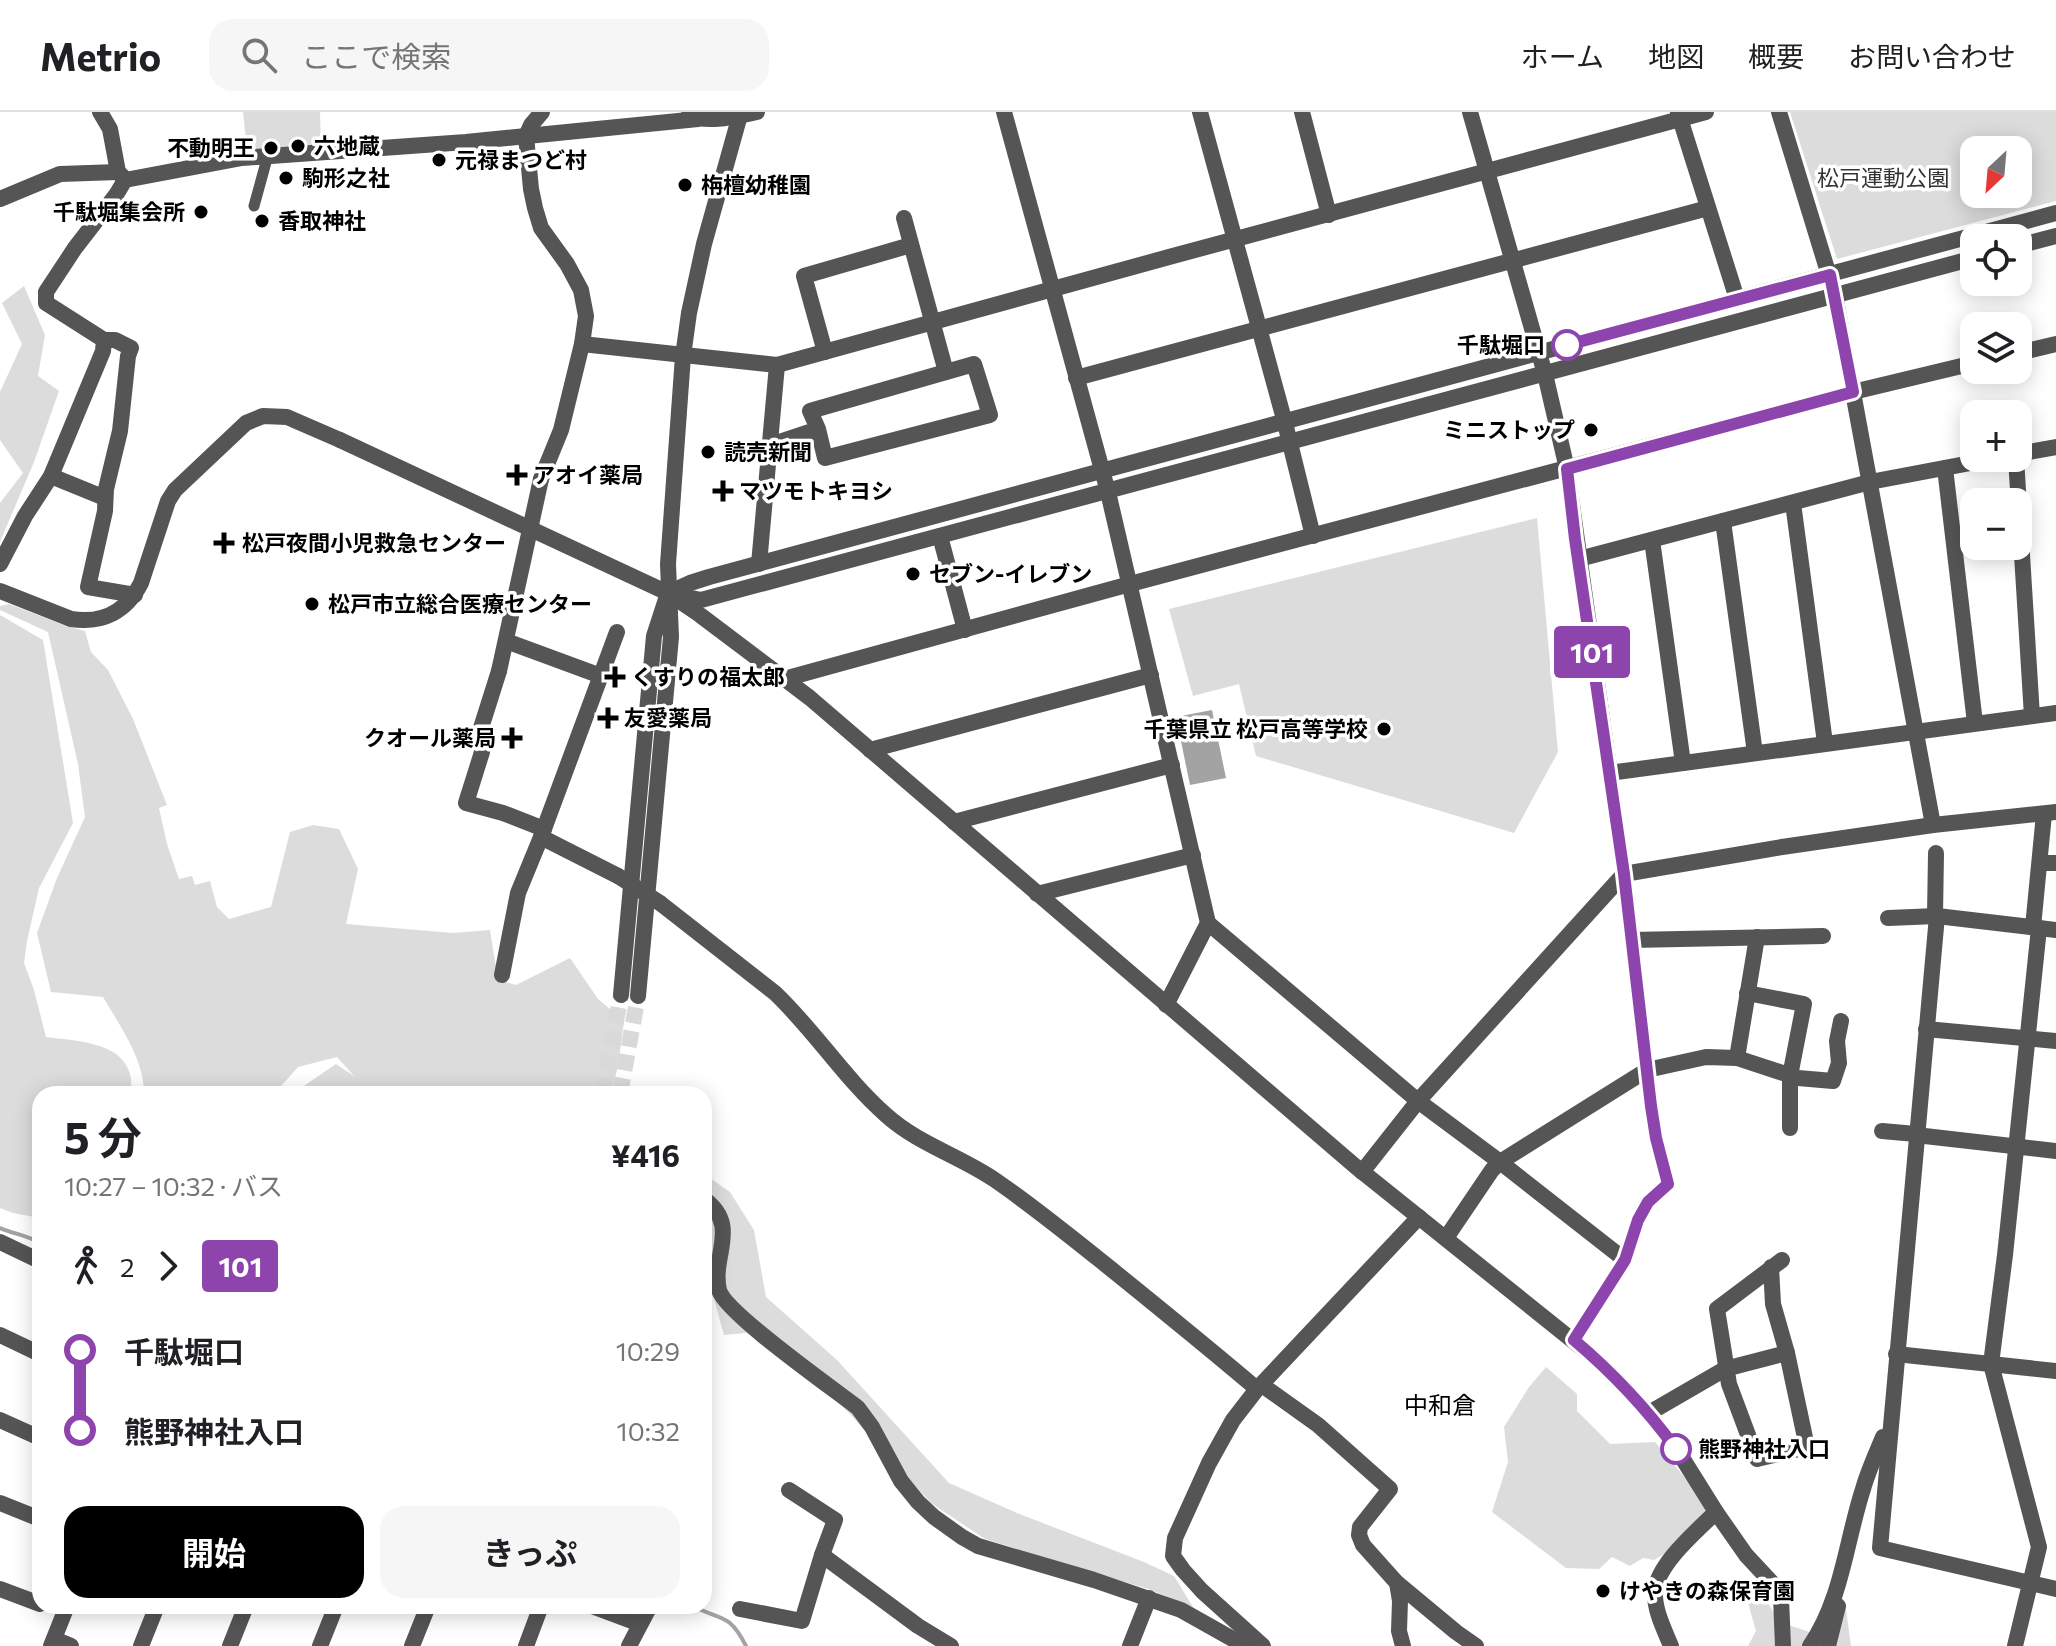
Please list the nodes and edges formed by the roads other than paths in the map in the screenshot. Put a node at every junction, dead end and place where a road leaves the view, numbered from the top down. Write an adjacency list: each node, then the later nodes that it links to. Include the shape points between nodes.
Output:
1 (100, 112): 16 (street, via 110,129)
2 (542, 112): 13 (street)
3 (757, 112): 10 (street)
4 (1004, 112): 30 (street)
5 (1200, 112): 24 (street)
6 (1302, 112): 21 (street)
7 (1470, 112): 15 (street)
8 (1706, 112): 11 (street)
9 (1779, 112): 29 (street)
10 (740, 115): 12 (street); 41 (street, via 704,244)
11 (1679, 115): 15 (street); 19 (street)
12 (691, 116): 13 (street)
13 (526, 136): 14 (street); 36 (street, via 541,228 581,290 586,316)
14 (268, 155): 16 (street); 18 (street)
15 (1488, 172): 21 (street); 27 (street)
16 (121, 176): 17 (street, via 60,174); 35 (street, via 116,195 45,298)
17 (0, 199)
18 (254, 206)
19 (1708, 208): 27 (street); 32 (street)
20 (2056, 213): 29 (street)
21 (1329, 215): 24 (street)
22 (904, 218): 26 (street)
23 (2056, 236): 25 (street)
24 (1236, 240): 30 (street); 34 (street)
25 (2032, 242)
26 (911, 245): 33 (street); 39 (street, via 804,276)
27 (1512, 261): 34 (street); 40 (street)
28 (1960, 262): 31 (street)
29 (1830, 275): 31 (street); 32 (street)
30 (1053, 290): 33 (street); 46 (street)
31 (1835, 295): 45 (street); 47 (street)
32 (1737, 299): 40 (street)
33 (932, 323): 39 (street); 44 (street)
34 (1259, 329): 46 (street); 48 (street)
35 (104, 340): 59 (street); 62 (street, via 131,348)
36 (582, 344): 41 (street); 66 (street)
37 (2056, 344): 38 (street)
38 (2032, 350)
39 (825, 352): 42 (street)
40 (1539, 353): 45 (street); 48 (street)
41 (683, 356): 42 (street); 75 (street)
42 (777, 365): 51 (street)
43 (1960, 366): 47 (street)
44 (946, 372): 49 (street, via 810,411); 49 (street, via 974,364 990,415 825,458)
45 (1545, 374): 50 (street); 56 (street)
46 (1076, 378): 57 (street)
47 (1853, 392): 56 (street); 60 (street)
48 (1285, 423): 50 (street); 57 (street)
49 (818, 429): 51 (street)
50 (1289, 443): 61 (street); 68 (street)
51 (770, 445): 72 (street)
52 (2056, 447): 53 (street)
53 (2032, 453)
54 (1960, 465): 55 (street)
55 (1945, 468): 60 (street); 85 (street)
56 (1567, 469): 68 (street); 70 (street)
57 (1102, 471): 61 (street); 64 (street)
58 (2018, 472): 84 (street)
59 (51, 476): 62 (street); 71 (street)
60 (1870, 482): 63 (street); 86 (street)
61 (1108, 492): 67 (street); 73 (street)
62 (105, 498): 76 (street, via 88,587)
63 (1793, 503): 65 (street); 87 (street)
64 (941, 514): 67 (street); 72 (street)
65 (1723, 521): 69 (street); 89 (street)
66 (531, 529): 75 (street); 76 (street, via 287,417 263,416 246,423 175,490); 79 (street)
67 (943, 535): 75 (street, via 701,600); 77 (street)
68 (1313, 536): 73 (street)
69 (1652, 540): 70 (street); 90 (street)
70 (1579, 559): 92 (street)
71 (0, 564)
72 (759, 564): 75 (street)
73 (1130, 584): 77 (street); 80 (street)
74 (0, 591): 76 (street, via 83,621 115,613)
75 (668, 593): 82 (street); 112 (street, via 654,636)
76 (135, 595)
77 (965, 630): 82 (street)
78 (617, 632): 81 (street)
79 (506, 641): 81 (street); 96 (street, via 466,803 503,813)
80 (1151, 675): 88 (street); 91 (street)
81 (601, 676): 96 (street)
82 (784, 679): 88 (street)
83 (2056, 713): 84 (street)
84 (2032, 716): 85 (street)
85 (1975, 723): 86 (street)
86 (1915, 732): 87 (street); 95 (street)
87 (1825, 743): 89 (street)
88 (870, 750): 94 (street)
89 (1755, 753): 90 (street)
90 (1683, 763): 92 (street)
91 (1172, 765): 94 (street); 98 (street)
92 (1609, 773): 100 (street)
93 (2050, 813): 95 (street); 99 (street)
94 (954, 822): 101 (street)
95 (1933, 825): 100 (street)
96 (542, 833): 110 (street, via 518,893); 143 (street, bridge, via 660,903 775,993 860,1090 908,1133 1006,1188)
97 (1936, 853): 102 (street)
98 (1193, 855): 101 (street); 104 (street)
99 (2048, 863): 105 (street)
100 (1624, 874): 109 (street); 121 (street)
101 (1037, 894): 113 (street)
102 (1936, 916): 103 (street); 105 (street); 115 (street)
103 (1888, 918)
104 (1208, 923): 113 (street); 121 (street)
105 (2036, 927): 106 (street); 116 (street)
106 (2056, 930)
107 (1823, 936): 108 (street)
108 (1757, 937): 109 (street); 111 (street)
109 (1631, 940): 119 (street)
110 (502, 975)
111 (1747, 993): 118 (street); 120 (street, via 1804,1004)
112 (630, 995)
113 (1166, 1005): 128 (street)
114 (1841, 1021): 120 (street, via 1833,1081)
115 (1926, 1029): 116 (street); 124 (street)
116 (2027, 1039): 117 (street); 125 (street)
117 (2056, 1041)
118 (1737, 1058): 119 (street, via 1706,1057); 120 (street)
119 (1647, 1070): 127 (street); 134 (street, via 1668,1184 1648,1202)
120 (1790, 1076): 122 (street)
121 (1418, 1101): 127 (street); 128 (street)
122 (1790, 1128)
123 (1882, 1131): 124 (street)
124 (1916, 1134): 125 (street); 139 (street)
125 (2016, 1147): 126 (street); 140 (street)
126 (2056, 1151)
127 (1500, 1162): 131 (street); 134 (street)
128 (1362, 1172): 130 (street)
129 (712, 1207): 159 (street, via 724,1231 718,1288 723,1299 858,1408 901,1481 934,1517 978,1546)
130 (1419, 1217): 131 (street); 143 (street)
131 (1446, 1238): 136 (street)
132 (0, 1242): 133 (street)
133 (32, 1257)
134 (1625, 1260): 136 (street)
135 (0, 1335): 137 (street)
136 (1574, 1340): 144 (street)
137 (32, 1350)
138 (1787, 1353): 141 (street); 141 (street, via 1773,1304 1776,1264 1717,1309); 141 (street, via 1807,1447 1757,1459)
139 (1896, 1354): 140 (street); 146 (street)
140 (1991, 1364): 142 (street); 152 (street)
141 (1725, 1369): 144 (street)
142 (2056, 1371)
143 (1259, 1387): 155 (street, via 1318,1425 1390,1489 1359,1535); 182 (street, via 1209,1463 1175,1538 1173,1556 1202,1591)
144 (1649, 1413): 150 (street)
145 (0, 1420): 147 (street)
146 (1890, 1421): 154 (street, via 1863,1489); 156 (street, via 1880,1548)
147 (32, 1434)
148 (789, 1490): 153 (street, via 835,1520)
149 (0, 1503): 151 (street)
150 (1716, 1512): 185 (street, via 1669,1559 1655,1590); 186 (street, via 1781,1598)
151 (32, 1516)
152 (2048, 1547): 156 (street)
153 (822, 1555): 161 (street, via 802,1621); 179 (street)
154 (1846, 1557): 187 (street); 188 (street)
155 (1397, 1583): 183 (street); 184 (street)
156 (2029, 1583): 158 (street); 189 (street)
157 (0, 1589): 160 (street)
158 (2056, 1589)
159 (1149, 1598): 180 (street); 181 (street)
160 (32, 1601)
161 (740, 1609)
162 (64, 1614): 171 (street)
163 (154, 1614): 173 (street)
164 (243, 1614): 174 (street)
165 (333, 1614): 175 (street)
166 (425, 1614): 176 (street)
167 (538, 1614): 177 (street)
168 (613, 1614): 170 (street)
169 (646, 1614): 170 (street)
170 (640, 1624): 178 (street)
171 (52, 1643): 172 (street)
172 (71, 1646)
173 (141, 1646)
174 (230, 1646)
175 (320, 1646)
176 (412, 1646)
177 (526, 1646)
178 (629, 1646)
179 (951, 1646)
180 (1130, 1646)
181 (1245, 1646)
182 (1263, 1646)
183 (1403, 1646)
184 (1476, 1646)
185 (1671, 1646)
186 (1783, 1646)
187 (1810, 1646)
188 (1828, 1646)
189 (2015, 1646)

